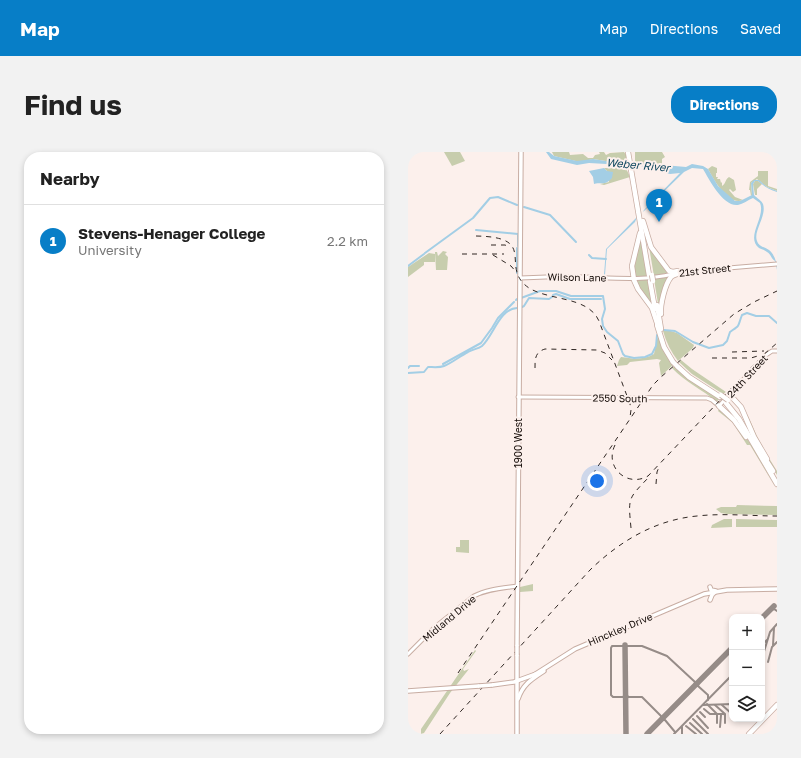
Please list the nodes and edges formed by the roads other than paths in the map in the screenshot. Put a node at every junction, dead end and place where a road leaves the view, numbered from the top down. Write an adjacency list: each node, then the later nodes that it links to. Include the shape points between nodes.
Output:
1 (521, 152): 11 (main road, 1900 West)
2 (630, 152): 3 (highway)
3 (632, 168): 4 (highway); 5 (highway)
4 (638, 211): 9 (highway); 12 (highway, via 640,235)
5 (643, 221): 7 (highway, via 650,246); 9 (highway)
6 (777, 264): 8 (main road, 21st Street)
7 (666, 268): 8 (highway, via 671,272); 10 (highway)
8 (682, 272): 10 (main road, 21st Street); 14 (highway, via 672,276)
9 (650, 275): 13 (highway, bridge)
10 (668, 275): 12 (main road, 21st Street); 14 (highway)
11 (520, 278): 12 (main road, Wilson Lane); 20 (main road, 1900 West)
12 (631, 278): 15 (highway, via 652,308)
13 (652, 281): 15 (highway); 16 (highway)
14 (668, 284): 16 (highway, via 661,306)
15 (658, 326): 18 (highway, via 664,346)
16 (662, 335): 18 (highway)
17 (777, 351): 19 (main road, 24th Street, via 766,354)
18 (676, 364): 22 (highway, bridge, via 689,378 727,402)
19 (730, 394): 21 (main road, 24th Street); 22 (highway, via 741,406)
20 (518, 397): 21 (main road, 2550 South, via 707,398); 25 (main road, 1900 West)
21 (719, 406): 22 (highway, via 734,420)
22 (768, 465): 23 (highway); 24 (highway)
23 (777, 478)
24 (777, 484)
25 (517, 586): 29 (main road, Midland Drive, via 492,589 474,596 434,628); 32 (main road, 1900 West, bridge)
26 (777, 589): 28 (main road)
27 (708, 591): 28 (main road); 28 (main road, via 710,599); 30 (main road, Hinckley Drive, via 578,650); 31 (main road, Hinckley Drive, via 575,649)
28 (716, 591)
29 (408, 654)
30 (545, 670): 31 (main road, Hinckley Drive); 34 (main road, via 526,684)
31 (534, 674): 32 (main road, Hinckley Drive)
32 (517, 681): 33 (main road, Hinckley Drive, bridge); 34 (main road, 1900 West)
33 (408, 691)
34 (517, 702): 37 (main road, 1900 West)
35 (777, 705): 38 (highway)
36 (777, 709): 39 (highway)
37 (517, 734)
38 (749, 734)
39 (753, 734)

